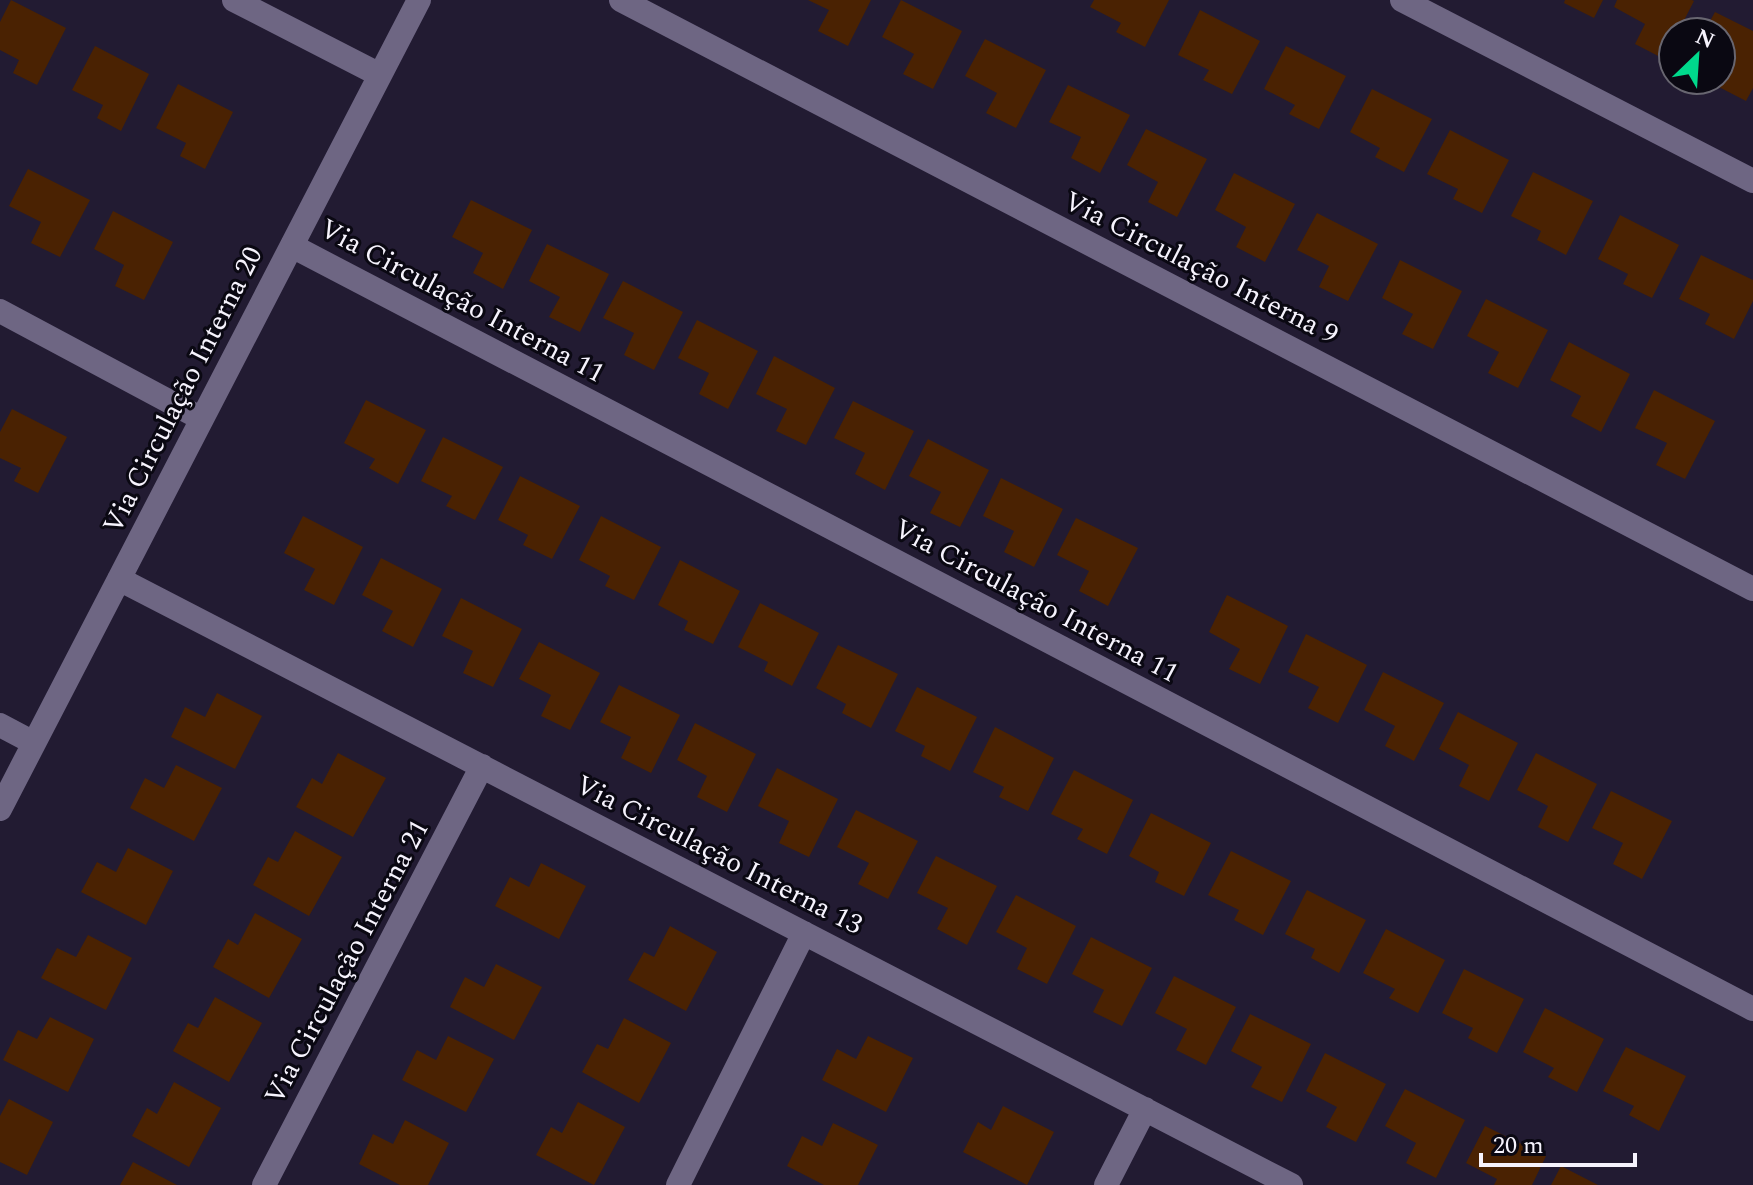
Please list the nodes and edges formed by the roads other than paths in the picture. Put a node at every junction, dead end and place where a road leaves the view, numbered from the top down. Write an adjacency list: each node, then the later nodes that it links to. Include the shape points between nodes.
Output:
1 (234, 0): 5 (street)
2 (419, 0): 5 (street, Via Circulação Interna 20)
3 (621, 0): 11 (street, Via Circulação Interna 9)
4 (1402, 0): 6 (street)
5 (380, 75): 7 (street, Via Circulação Interna 20)
6 (1753, 181)
7 (292, 246): 9 (street, Via Circulação Interna 20); 17 (street, Via Circulação Interna 11)
8 (0, 311): 9 (street)
9 (202, 419): 10 (street, Via Circulação Interna 20)
10 (119, 579): 13 (street, Via Circulação Interna 20); 14 (street, Via Circulação Interna 13)
11 (1753, 589)
12 (0, 725): 13 (street)
13 (34, 743): 15 (street, Via Circulação Interna 20)
14 (482, 766): 16 (street, Via Circulação Interna 13); 19 (street, Via Circulação Interna 21)
15 (0, 809)
16 (804, 933): 18 (street, Via Circulação Interna 13); 20 (street)
17 (1753, 1009)
18 (1145, 1109): 21 (street); 22 (street, Via Circulação Interna 13)
19 (264, 1185)
20 (678, 1185)
21 (1106, 1185)
22 (1291, 1185)

